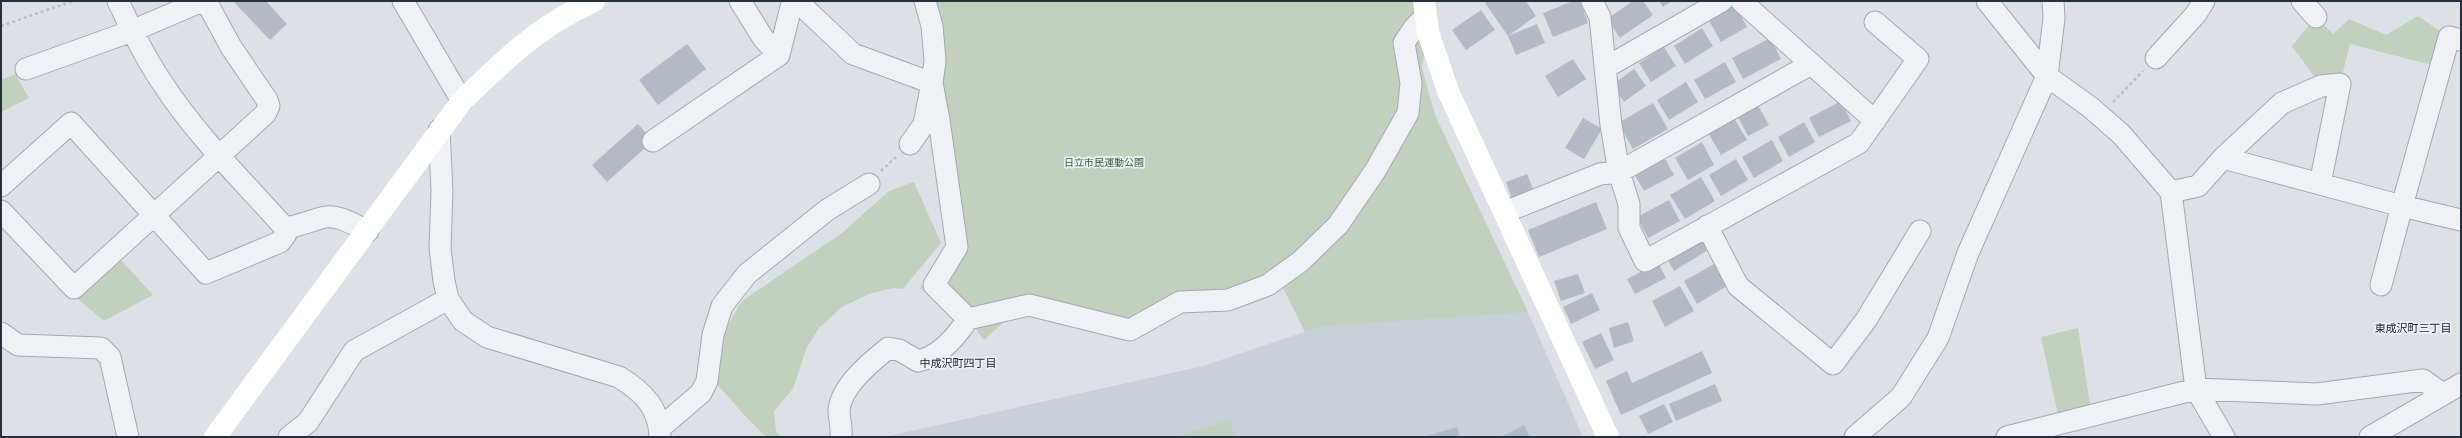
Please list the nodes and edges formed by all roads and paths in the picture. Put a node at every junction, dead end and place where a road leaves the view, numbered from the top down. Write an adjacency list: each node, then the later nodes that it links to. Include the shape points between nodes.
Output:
1 (73, 1): 19 (path)
2 (118, 1): 20 (street)
3 (202, 1): 20 (street)
4 (206, 1): 35 (street, via 231,47 267,100 268,106 264,114)
5 (403, 1): 29 (street)
6 (740, 1): 22 (street, via 763,38)
7 (925, 1): 28 (street, via 932,26 935,62)
8 (1592, 1): 25 (street, via 1600,17)
9 (1722, 1): 25 (street)
10 (1741, 1): 24 (street)
11 (1987, 1): 27 (street)
12 (2053, 1): 27 (street, via 2054,18)
13 (2204, 1): 23 (street, via 2196,14)
14 (2302, 1): 17 (street)
15 (583, 3): 29 (street, via 543,28 500,63)
16 (1424, 9): 44 (street, via 1440,72); 53 (street, via 1404,43 1411,83 1408,113 1375,171 1338,225 1301,261 1268,285 1228,300 1180,302 1130,330 1029,305)
17 (2316, 18)
18 (1875, 22): 31 (street, via 1918,59)
19 (1, 26)
20 (132, 31): 26 (street); 35 (street, via 162,84)
21 (2461, 40): 42 (street, via 2449,37)
22 (779, 55): 28 (street, via 791,7 798,2 853,54); 33 (street)
23 (2156, 58): 30 (path)
24 (1811, 64): 31 (street); 37 (street)
25 (1605, 68): 37 (street)
26 (26, 69)
27 (2047, 76): 30 (street); 64 (street, via 1968,253 1938,338 1902,397)
28 (932, 82): 34 (street, via 924,124); 53 (street, via 957,247 934,284)
29 (462, 101): 32 (street)
30 (2100, 116): 41 (street, via 2121,134)
31 (1875, 121): 47 (street, via 1859,143)
32 (439, 130): 49 (street); 52 (street, via 442,190 440,248)
33 (653, 141)
34 (910, 144): 38 (path)
35 (220, 155): 45 (street); 48 (street)
36 (2224, 158): 39 (street); 39 (street, via 2282,102 2321,86 2340,84); 41 (street, via 2198,186)
37 (1619, 172): 44 (street, via 1600,174); 47 (street, via 1629,204 1629,228 1645,261)
38 (869, 184): 58 (street, via 827,210 747,274 722,306 713,335 707,381 701,393)
39 (2320, 184): 42 (street)
40 (1, 186): 45 (street, via 71,123)
41 (2171, 192): 56 (street)
42 (2402, 206): 46 (street); 51 (street)
43 (1, 211): 45 (street, via 74,288)
44 (1505, 212): 63 (street)
45 (154, 215): 48 (street, via 206,273 280,242 286,234)
46 (2461, 220)
47 (1707, 226): 50 (street, via 1738,286 1833,364 1866,320)
48 (285, 228): 49 (street, via 303,225 322,217 334,217)
49 (368, 231): 60 (street)
50 (1920, 231)
51 (2381, 285)
52 (448, 299): 58 (street, via 463,321 487,337 619,377 645,396 657,415); 61 (street, via 354,351 308,422)
53 (968, 319): 62 (street, via 958,334 930,359 918,361 899,350 888,348 864,369 842,398 839,411 842,422)
54 (1, 333): 59 (street, via 18,345 101,348 110,357)
55 (2461, 384): 57 (street)
56 (2196, 389): 57 (street, via 2317,394 2423,380); 65 (street); 66 (street)
57 (2443, 394): 67 (street)
58 (660, 432)
59 (128, 437)
60 (215, 437)
61 (289, 437)
62 (841, 437)
63 (1608, 437)
64 (1855, 437)
65 (2007, 437)
66 (2224, 437)
67 (2370, 437)

